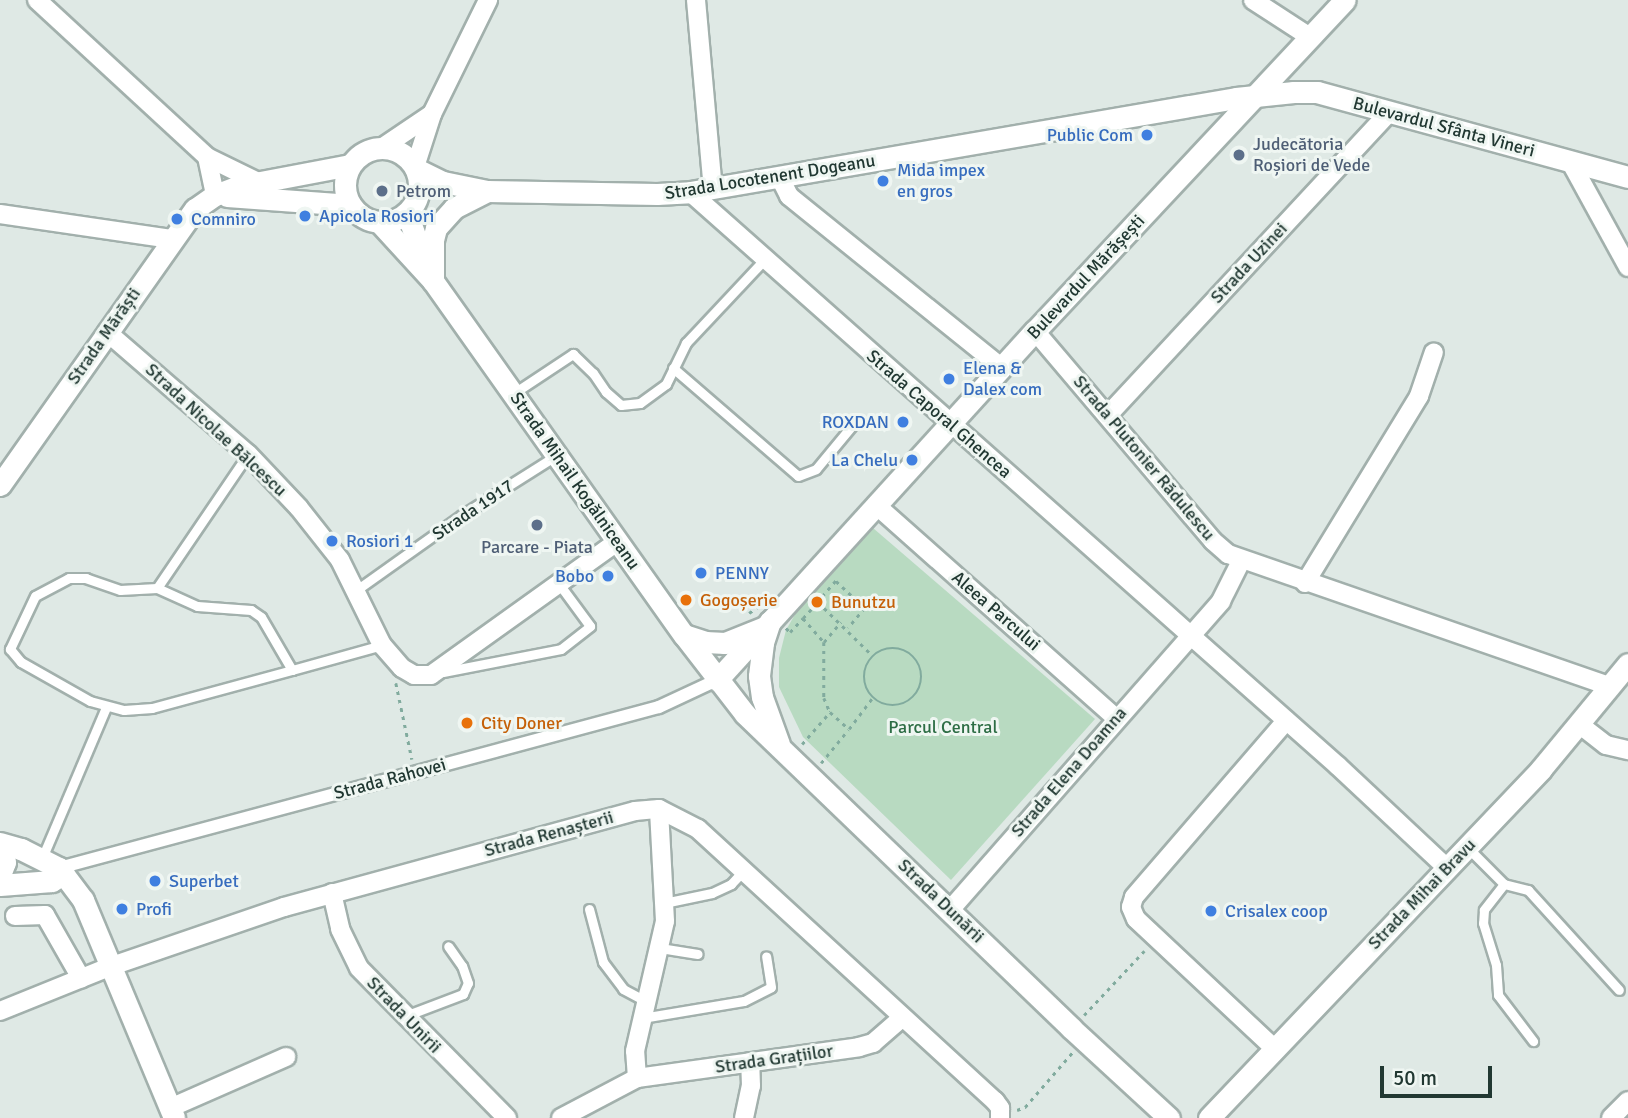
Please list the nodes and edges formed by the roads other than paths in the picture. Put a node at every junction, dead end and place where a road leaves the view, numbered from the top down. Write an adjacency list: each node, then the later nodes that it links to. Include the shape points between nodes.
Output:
1 (37, 0): 11 (street)
2 (488, 0): 9 (street)
3 (696, 0): 18 (street)
4 (1253, 0): 6 (street)
5 (1345, 0): 6 (main road, Bulevardul Mărășești)
6 (1310, 37): 7 (main road, Bulevardul Mărășești)
7 (1257, 95): 8 (main road, Bulevardul Sfânta Vineri, via 1317,92); 16 (main road, Strada Locotenent Dogeanu); 30 (main road, Bulevardul Mărășești)
8 (1390, 112): 12 (main road, Bulevardul Sfânta Vineri); 36 (street, Strada Uzinei)
9 (432, 114): 10 (street); 14 (street)
10 (383, 147): 13 (main road, via 359,155); 14 (main road, via 403,153)
11 (207, 157): 17 (street); 21 (street)
12 (1570, 161): 15 (main road, Bulevardul Sfânta Vineri); 28 (street)
13 (350, 165): 17 (main road, Strada Mărăști); 22 (main road, via 344,185)
14 (415, 168): 19 (main road, Strada Locotenent Dogeanu, via 443,182); 23 (main road, via 419,191)
15 (1628, 177)
16 (780, 178): 18 (main road, Strada Locotenent Dogeanu); 34 (street, via 789,196)
17 (258, 182): 21 (main road, Strada Mărăști)
18 (713, 189): 20 (main road, Strada Locotenent Dogeanu)
19 (487, 191): 20 (main road, Strada Locotenent Dogeanu); 23 (main road, Strada Locotenent Dogeanu); 29 (main road, via 454,208 436,228)
20 (690, 192): 27 (street, Strada Caporal Ghencea)
21 (215, 195): 22 (main road); 26 (main road, Strada Mărăști, via 195,209)
22 (351, 205): 25 (main road, via 358,214)
23 (408, 212): 25 (main road, via 390,222); 29 (main road, Strada Mihail Kogălniceanu)
24 (0, 214): 26 (street)
25 (379, 222): 29 (main road, Strada Mihail Kogălniceanu)
26 (171, 239): 31 (main road, Strada Mărăști)
27 (764, 260): 33 (lane, via 686,343); 38 (street, Strada Caporal Ghencea)
28 (1628, 267)
29 (433, 281): 35 (main road, Strada Mihail Kogălniceanu)
30 (1035, 331): 34 (main road, Bulevardul Mărășești); 36 (street, Strada Plutonier Rădulescu)
31 (107, 332): 39 (street, Strada Nicolae Bălcescu); 41 (main road, Strada Mărăști)
32 (1434, 352): 45 (street, via 1419,396)
33 (673, 368): 35 (lane, via 666,384 640,403 621,405 573,354); 37 (lane, via 798,476 816,469)
34 (1002, 368): 38 (main road, Bulevardul Mărășești)
35 (513, 393): 40 (main road, Strada Mihail Kogălniceanu)
36 (1108, 415): 44 (street, Strada Plutonier Rădulescu, via 1213,541)
37 (854, 423)
38 (950, 424): 42 (main road, Bulevardul Mărășești); 51 (street, Strada Caporal Ghencea)
39 (248, 454): 47 (lane); 48 (street, Strada Nicolae Bălcescu, via 322,535)
40 (558, 454): 43 (main road, Strada Mihail Kogălniceanu); 48 (lane, Strada 1917)
41 (0, 485)
42 (876, 505): 49 (main road, Bulevardul Mărășești); 59 (street, Aleea Parcului)
43 (618, 541): 46 (street); 50 (main road, Strada Mihail Kogălniceanu)
44 (1241, 561): 45 (street, Strada Plutonier Rădulescu); 51 (street, Strada Elena Doamna, via 1221,601)
45 (1305, 583): 57 (street, Strada Plutonier Rădulescu)
46 (559, 584): 55 (street); 55 (lane, via 590,626 562,649)
47 (157, 588): 54 (lane, via 197,606 251,610 261,617); 58 (lane, via 120,590 86,578 69,578 35,596 12,639 10,649 21,662)
48 (355, 591): 52 (street, Strada Nicolae Bălcescu)
49 (770, 622): 50 (main road, via 725,643); 56 (main road, Bulevardul Mărășești); 63 (main road, via 759,676 762,697)
50 (684, 635): 56 (main road, Strada Mihail Kogălniceanu)
51 (1190, 636): 59 (street, Strada Elena Doamna); 60 (street)
52 (386, 650): 54 (lane); 55 (street, Strada Nicolae Bălcescu, via 409,673)
53 (1628, 664): 57 (main road, Strada Mihai Bravu)
54 (292, 670): 58 (lane, via 152,708)
55 (431, 675)
56 (717, 680): 63 (main road, Strada Dunării, via 745,715); 68 (street, Strada Rahovei, via 659,707)
57 (1610, 686): 61 (main road, Strada Mihai Bravu)
58 (106, 707): 68 (lane)
59 (1116, 718): 76 (street, Strada Elena Doamna)
60 (1286, 721): 67 (street); 90 (street, via 1134,897 1131,907 1136,919)
61 (1579, 724): 62 (street, via 1606,745); 66 (main road, Strada Mihai Bravu)
62 (1628, 750)
63 (786, 753): 76 (main road, Strada Dunării)
64 (659, 809): 69 (street, via 689,822); 73 (street, Strada Renașterii, via 635,811); 74 (street)
65 (0, 845): 68 (main road); 70 (main road, via 5,862)
66 (1467, 847): 67 (main road, Strada Mihai Bravu); 72 (lane)
67 (1447, 867): 90 (main road, Strada Mihai Bravu)
68 (49, 868): 71 (main road); 71 (main road); 82 (main road)
69 (743, 871): 74 (lane, via 731,884 712,893); 88 (street)
70 (0, 875)
71 (0, 883)
72 (1504, 884): 84 (lane, via 1528,890); 89 (lane, via 1484,911 1483,923 1496,965 1498,995)
73 (332, 893): 82 (street, Strada Renașterii); 87 (street, Strada Unirii, via 351,955)
74 (664, 903): 79 (street)
75 (589, 909): 85 (lane, via 603,962 614,980)
76 (950, 910): 100 (main road, Strada Dunării)
77 (15, 916): 83 (street, via 45,915)
78 (449, 946): 87 (lane, via 468,983 463,994)
79 (660, 948): 80 (lane); 85 (street)
80 (698, 954)
81 (766, 956): 85 (lane, via 771,987 744,1001)
82 (105, 959): 83 (street, Strada Renașterii); 95 (main road)
83 (81, 978): 86 (street, Strada Renașterii)
84 (1619, 990)
85 (644, 1009): 93 (street, via 635,1052)
86 (0, 1011)
87 (405, 1016): 97 (street, Strada Unirii)
88 (902, 1018): 92 (street, Strada Grațiilor, via 873,1043); 96 (street, via 995,1101)
89 (1533, 1041)
90 (1275, 1049): 101 (main road, Strada Mihai Bravu)
91 (286, 1057): 95 (street)
92 (750, 1062): 93 (street, Strada Grațiilor); 99 (street, via 751,1086)
93 (637, 1078): 98 (street, Strada Grațiilor)
94 (1628, 1101): 102 (street)
95 (172, 1113)
96 (1000, 1117)
97 (507, 1118)
98 (561, 1118)
99 (744, 1118)
100 (1169, 1118)
101 (1209, 1118)
102 (1611, 1118)

